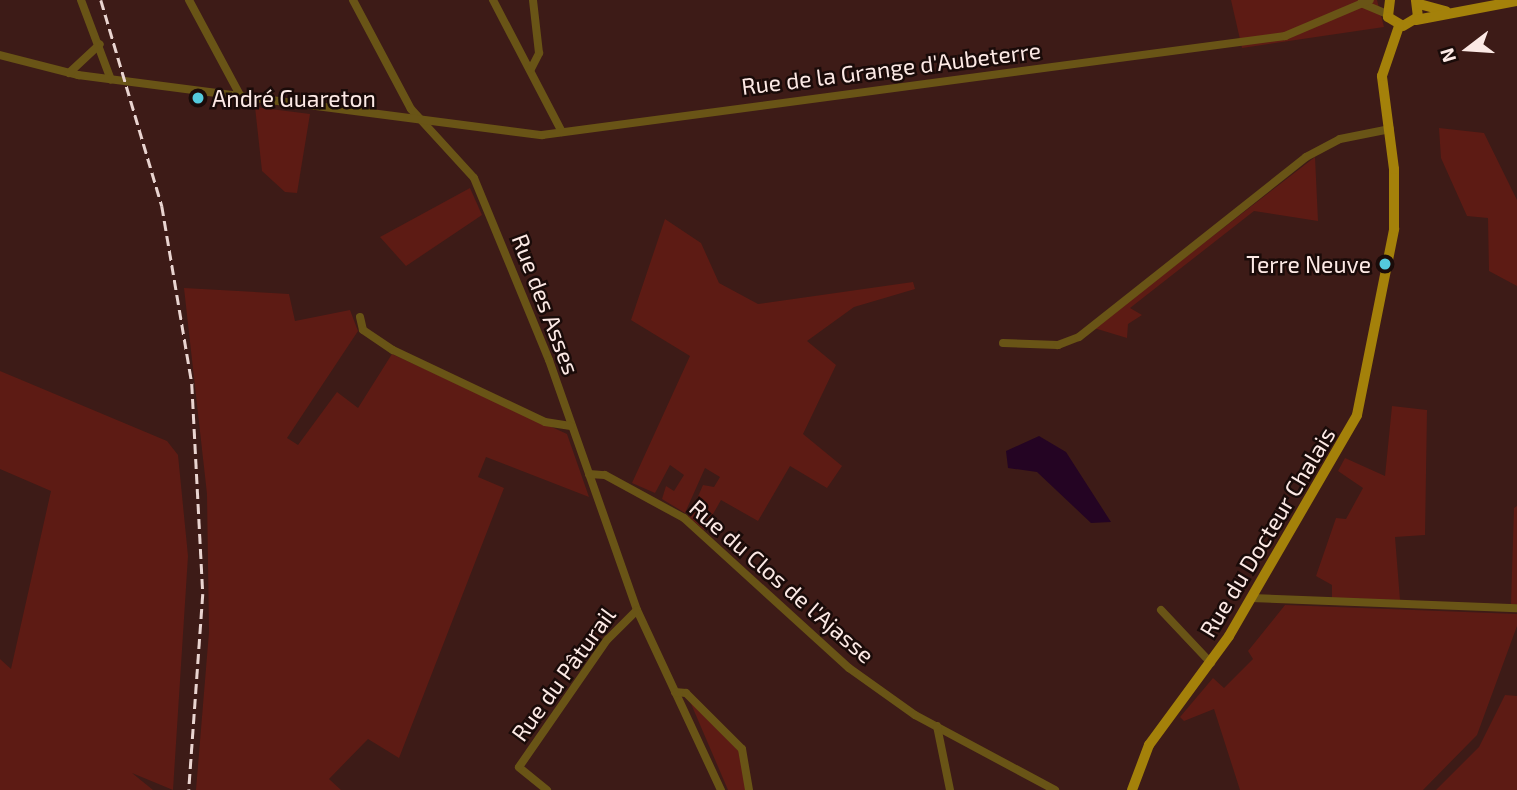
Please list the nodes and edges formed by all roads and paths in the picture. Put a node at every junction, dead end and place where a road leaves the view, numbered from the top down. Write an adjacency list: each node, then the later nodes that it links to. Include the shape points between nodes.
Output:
1 (81, 0): 14 (street)
2 (189, 0): 19 (street)
3 (354, 0): 20 (street, Rue des Asses)
4 (493, 0): 16 (street)
5 (533, 0): 16 (street, via 539,53)
6 (1390, 0): 11 (main road)
7 (1364, 1): 11 (street, Rue de la Grange d'Aubeterre); 22 (street, Rue de la Grange d'Aubeterre, via 1285,36)
8 (1517, 1): 10 (main road)
9 (1418, 2): 10 (main road); 12 (main road)
10 (1454, 12): 12 (main road)
11 (1387, 13): 13 (main road)
12 (1416, 20): 13 (main road)
13 (1399, 26): 21 (main road, Rue du Docteur Chalais, via 1382,76)
14 (100, 44): 17 (street); 18 (street)
15 (0, 55): 17 (street)
16 (531, 69): 22 (street)
17 (69, 73): 18 (street)
18 (111, 80): 19 (street)
19 (240, 95): 20 (street)
20 (419, 120): 22 (street, Rue de la Grange d'Aubeterre, via 531,136); 25 (street, Rue des Asses, via 474,178)
21 (1390, 129): 24 (street, via 1340,139 1306,157 1079,337 1058,345); 27 (main road, Rue du Docteur Chalais, via 1394,229 1357,415)
22 (562, 132)
23 (360, 317): 25 (street, via 363,330 393,350 545,422)
24 (1003, 344)
25 (571, 426): 26 (street, Rue des Asses)
26 (589, 474): 29 (street, Rue des Asses); 33 (street, Rue du Clos de l'Ajasse, via 605,475 684,518 824,648)
27 (1251, 598): 28 (street); 31 (main road, Rue du Docteur Chalais)
28 (1517, 608)
29 (637, 610): 32 (street, Rue des Asses); 34 (street, Rue du Pâturail, via 607,640 519,766)
30 (1161, 610): 31 (street)
31 (1211, 663): 39 (main road, Rue du Docteur Chalais, via 1149,745)
32 (676, 692): 35 (street, Rue des Asses); 36 (street, via 686,692 742,749)
33 (937, 726): 37 (street); 38 (street, Rue du Clos de l'Ajasse)
34 (547, 790)
35 (722, 790)
36 (749, 790)
37 (950, 790)
38 (1055, 790)
39 (1132, 790)

